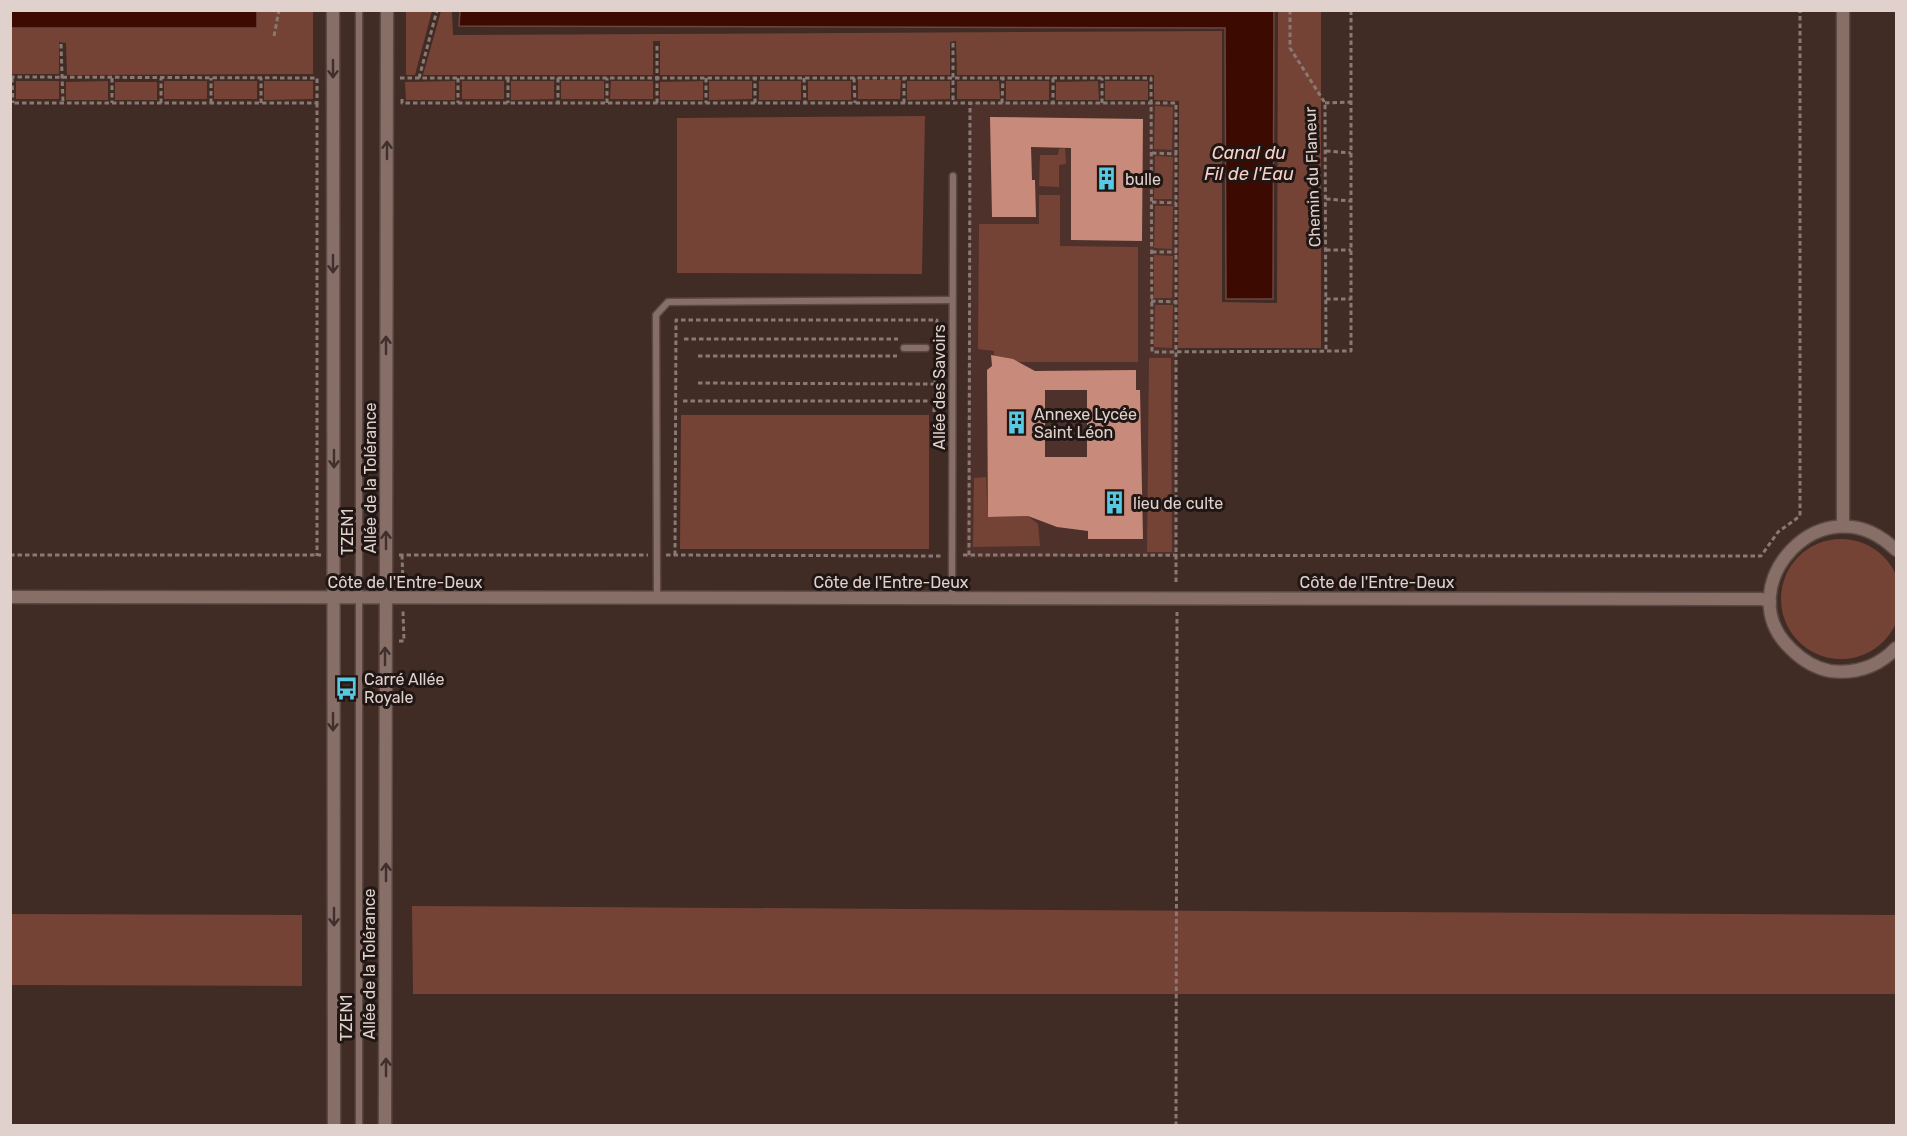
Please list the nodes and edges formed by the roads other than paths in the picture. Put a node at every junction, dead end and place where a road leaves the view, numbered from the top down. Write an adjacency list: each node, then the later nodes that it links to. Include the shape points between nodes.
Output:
1 (333, 10): 12 (street, one-way to 12)
2 (359, 10): 13 (lane, TZEN1)
3 (387, 10): 14 (street, Allée de la Tolérance, one-way to 3)
4 (1844, 10): 9 (street)
5 (953, 176): 6 (lane, Allée des Savoirs)
6 (952, 300): 15 (lane, via 668,302 656,315); 16 (lane, Allée des Savoirs)
7 (904, 348): 8 (lane)
8 (926, 348)
9 (1843, 526): 10 (street, via 1866,530); 17 (street, via 1820,530 1800,541 1783,558 1773,578)
10 (1896, 550)
11 (10, 597): 12 (street, Côte de l'Entre-Deux)
12 (333, 598): 13 (street, Côte de l'Entre-Deux); 19 (street, one-way to 19)
13 (361, 598): 14 (street, Côte de l'Entre-Deux); 20 (lane, TZEN1)
14 (385, 598): 15 (street, Côte de l'Entre-Deux); 21 (street, Allée de la Tolérance, one-way to 14)
15 (657, 598): 16 (street, Côte de l'Entre-Deux)
16 (952, 598): 17 (street, Côte de l'Entre-Deux)
17 (1770, 602): 18 (street, via 1774,624 1785,644 1802,660 1822,669 1845,673 1868,668)
18 (1896, 648)
19 (334, 1125)
20 (359, 1125)
21 (386, 1125)

